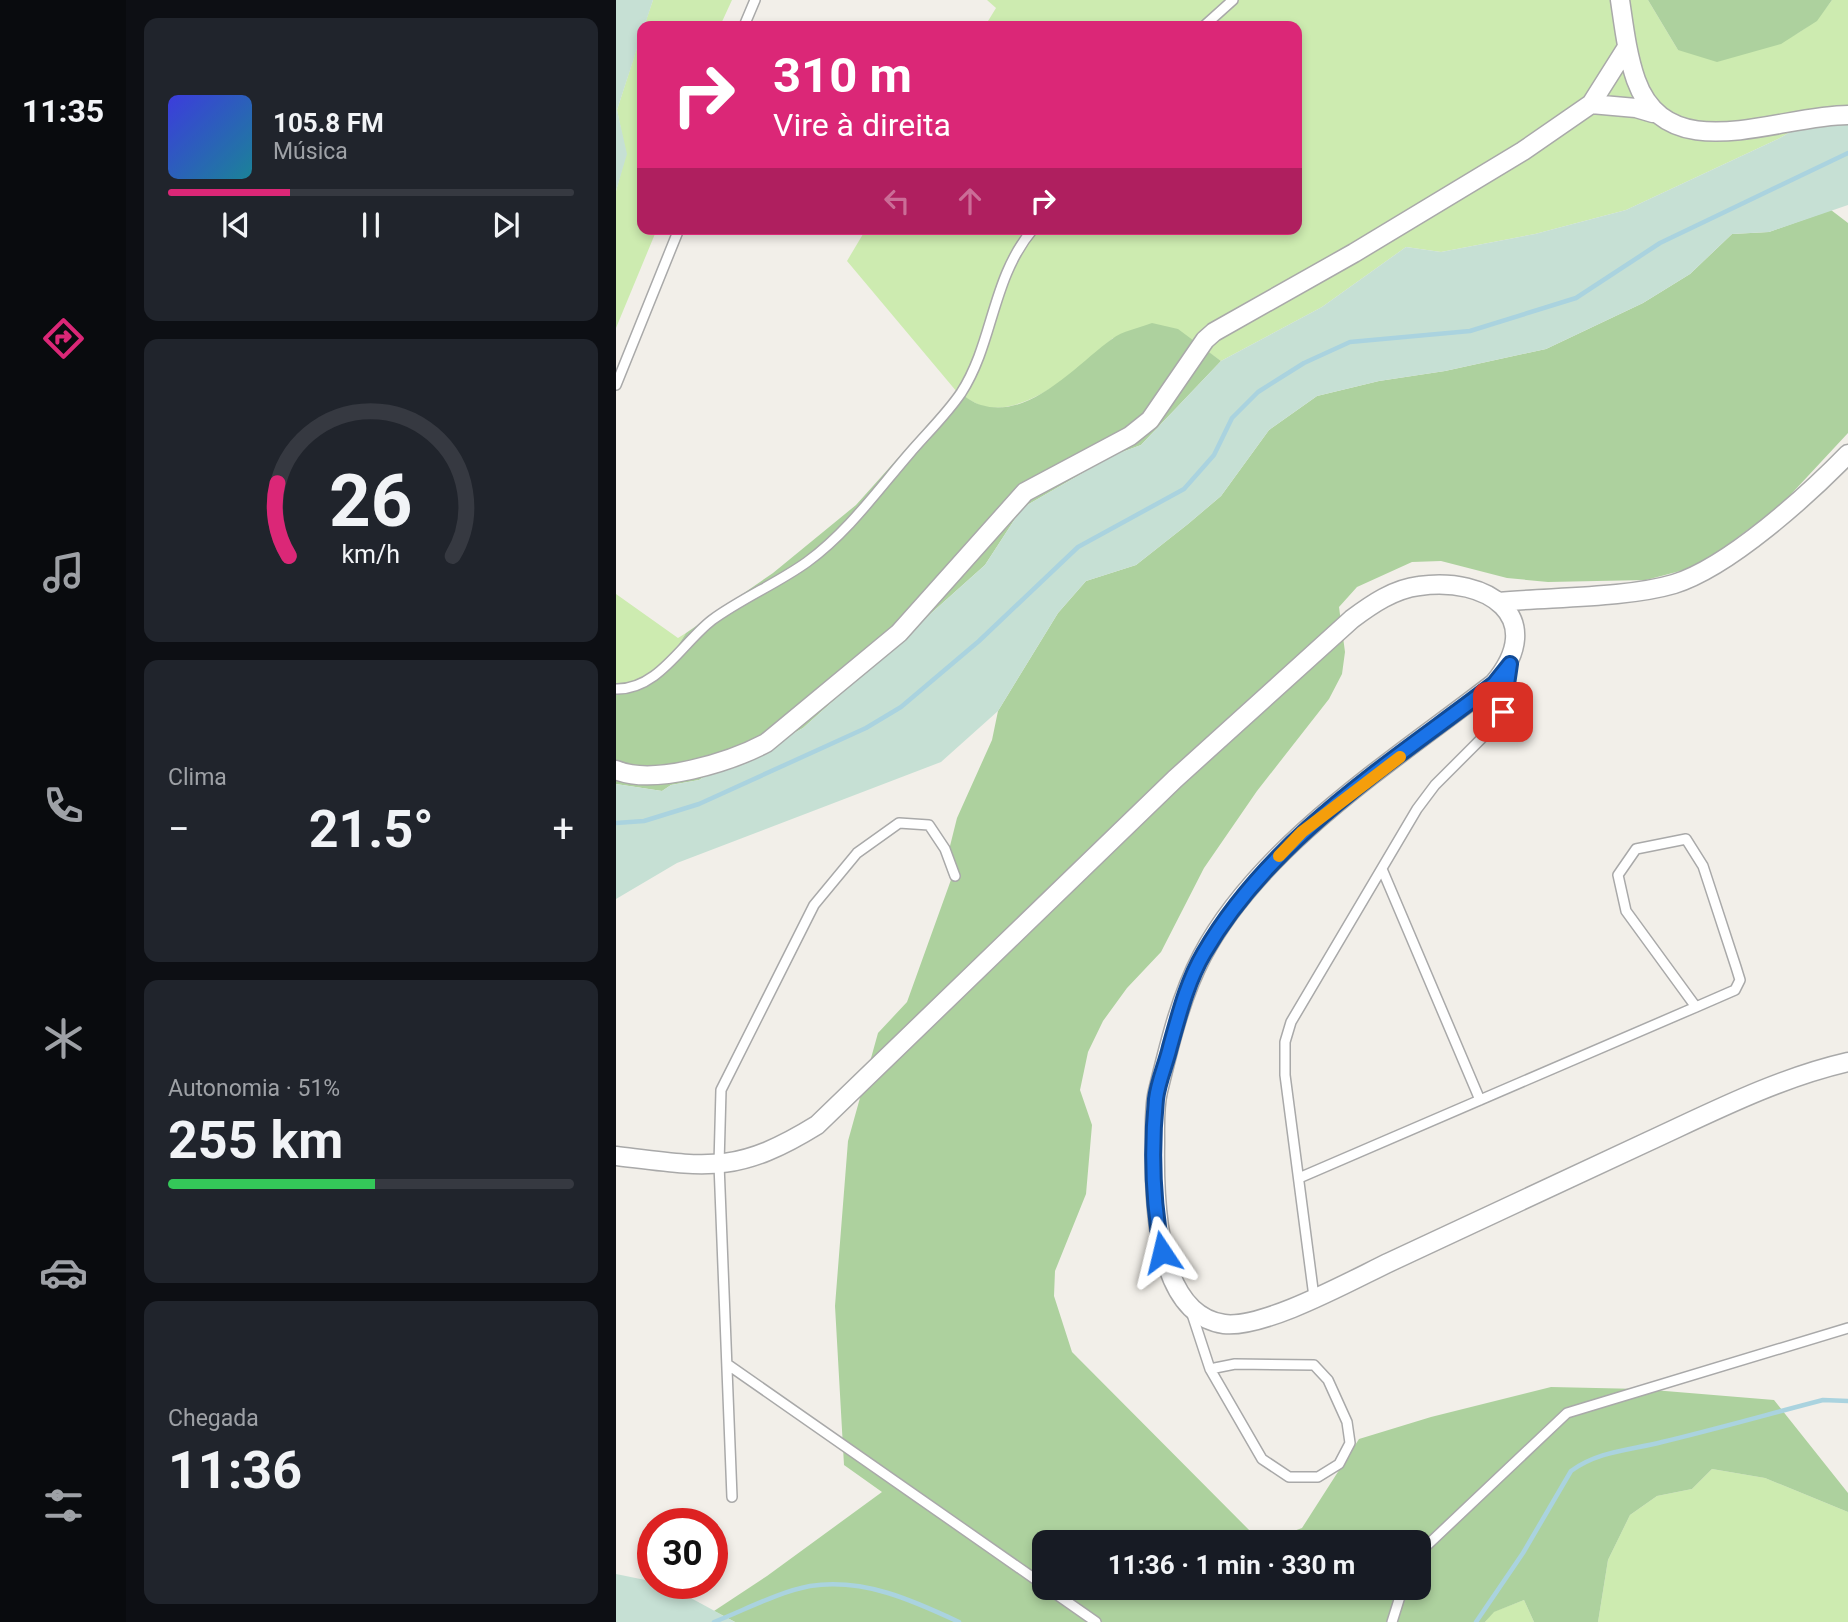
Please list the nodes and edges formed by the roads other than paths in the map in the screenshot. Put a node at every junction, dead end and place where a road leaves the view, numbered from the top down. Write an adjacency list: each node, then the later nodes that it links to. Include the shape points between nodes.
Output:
1 (755, 0): 4 (lane)
2 (1233, 0): 5 (lane)
3 (1620, 0): 6 (street)
4 (746, 21)
5 (1210, 21)
6 (1627, 47): 7 (street); 8 (street)
7 (1591, 104): 8 (street); 17 (street, via 1523,152 1214,332 1150,420 1130,436 1024,492 899,633 766,743 746,753 658,777)
8 (1653, 113): 9 (street, via 1673,126 1698,133)
9 (1848, 115)
10 (677, 235): 12 (lane)
11 (1029, 235): 16 (lane, via 1002,280 977,361 960,394 855,518 806,563 714,619 649,680)
12 (616, 385)
13 (1848, 454): 14 (street, via 1810,493 1735,550 1675,584)
14 (1499, 601): 15 (street, via 1515,625 1516,645); 24 (street, via 1477,588 1451,583 1416,586 1378,600 1352,618 1175,779 817,1125 780,1149 742,1162)
15 (1510, 664): 18 (lane, via 1503,712 1435,785); 27 (street, via 1494,684 1302,832 1252,886 1203,954 1187,988 1156,1097 1156,1217 1162,1252)
16 (616, 689)
17 (616, 770)
18 (1382, 869): 22 (lane); 25 (lane, via 1291,1022 1285,1042 1284,1075)
19 (955, 876): 24 (lane, via 946,849 929,824 899,823 857,853 814,905 721,1090)
20 (1696, 1007): 20 (lane, via 1735,990 1740,980 1703,866 1686,839 1636,849 1618,875 1626,911); 22 (lane)
21 (1844, 1061): 26 (street, via 1736,1101)
22 (1480, 1100): 25 (lane)
23 (616, 1156): 24 (street)
24 (719, 1164): 29 (lane)
25 (1299, 1178): 26 (lane)
26 (1314, 1297): 27 (street, via 1237,1324 1208,1320)
27 (1189, 1303): 30 (lane)
28 (1848, 1328): 32 (lane, via 1567,1413)
29 (727, 1364): 31 (lane); 33 (lane)
30 (1210, 1369): 30 (lane, via 1262,1459 1289,1477 1318,1477 1339,1464 1350,1443 1347,1422 1328,1380 1314,1365 1235,1364)
31 (732, 1497)
32 (1431, 1542)
33 (1032, 1577)
34 (1065, 1600): 36 (lane)
35 (1399, 1600): 37 (lane)
36 (1096, 1622)
37 (1392, 1622)

